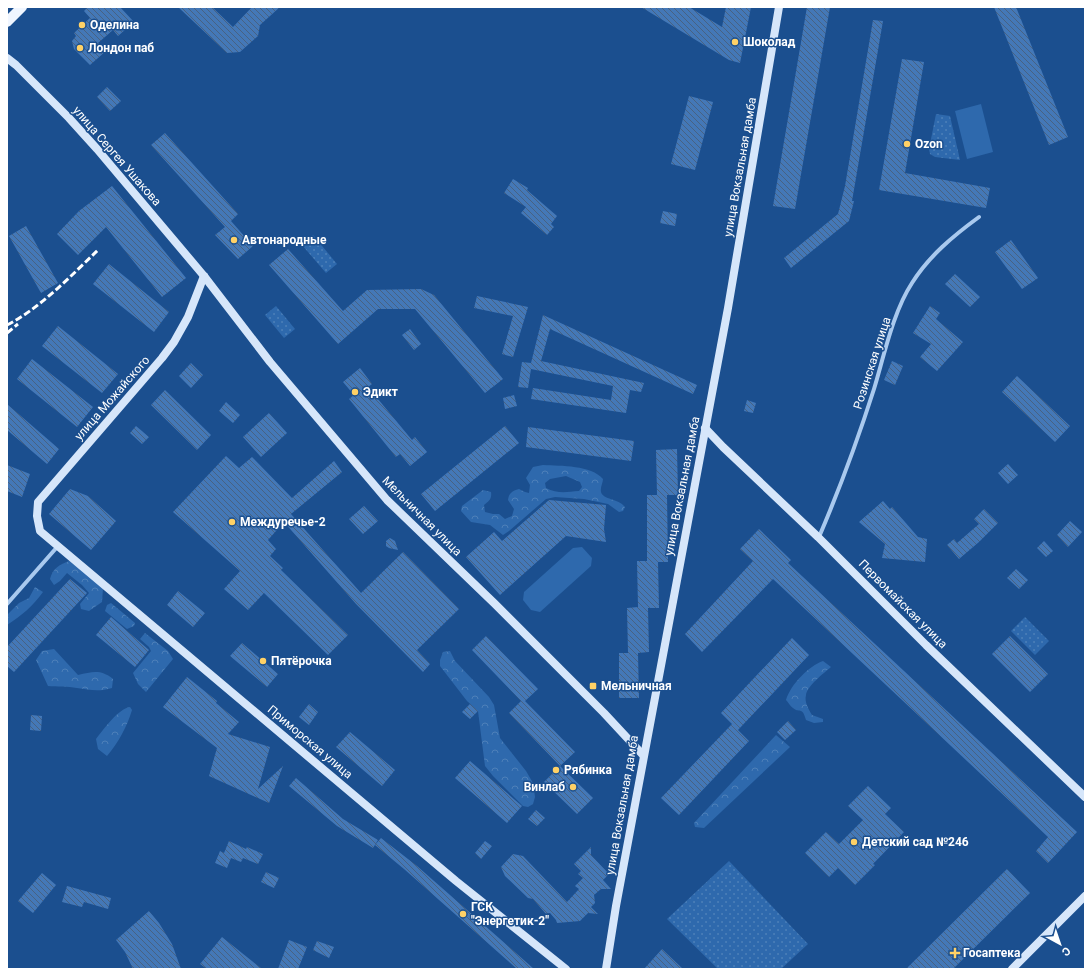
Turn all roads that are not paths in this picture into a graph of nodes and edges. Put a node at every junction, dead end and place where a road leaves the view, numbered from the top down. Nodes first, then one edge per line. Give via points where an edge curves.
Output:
1 (22, 7) edge
2 (779, 7) edge
3 (7, 22) edge
4 (7, 58) edge
5 (979, 217) dead end
6 (204, 276) junction
7 (705, 428) junction
8 (40, 531) joint
9 (818, 537) junction
10 (58, 546) junction
11 (7, 604) edge
12 (644, 755) junction
13 (1085, 797) edge
14 (1085, 896) edge
15 (566, 969) edge
16 (606, 969) edge
17 (1012, 969) edge

1 - 3 main road
2 - 7 main road, улица Вокзальная дамба
4 - 6 main road, улица Сергея Ушакова via 92,144
5 - 9 street, Розинская улица via 956,234 928,261 911,284 900,306 856,446
6 - 8 main road, улица Можайского via 188,317 174,342 38,502
6 - 12 main road, Мельничная улица via 274,367 387,500 494,603
7 - 9 main road, Первомайская улица
7 - 12 main road, улица Вокзальная дамба
8 - 10 main road, Приморская улица
9 - 13 main road, Первомайская улица via 926,645
10 - 11 street
10 - 15 main road, Приморская улица via 456,881
12 - 16 main road, улица Вокзальная дамба
14 - 17 main road

